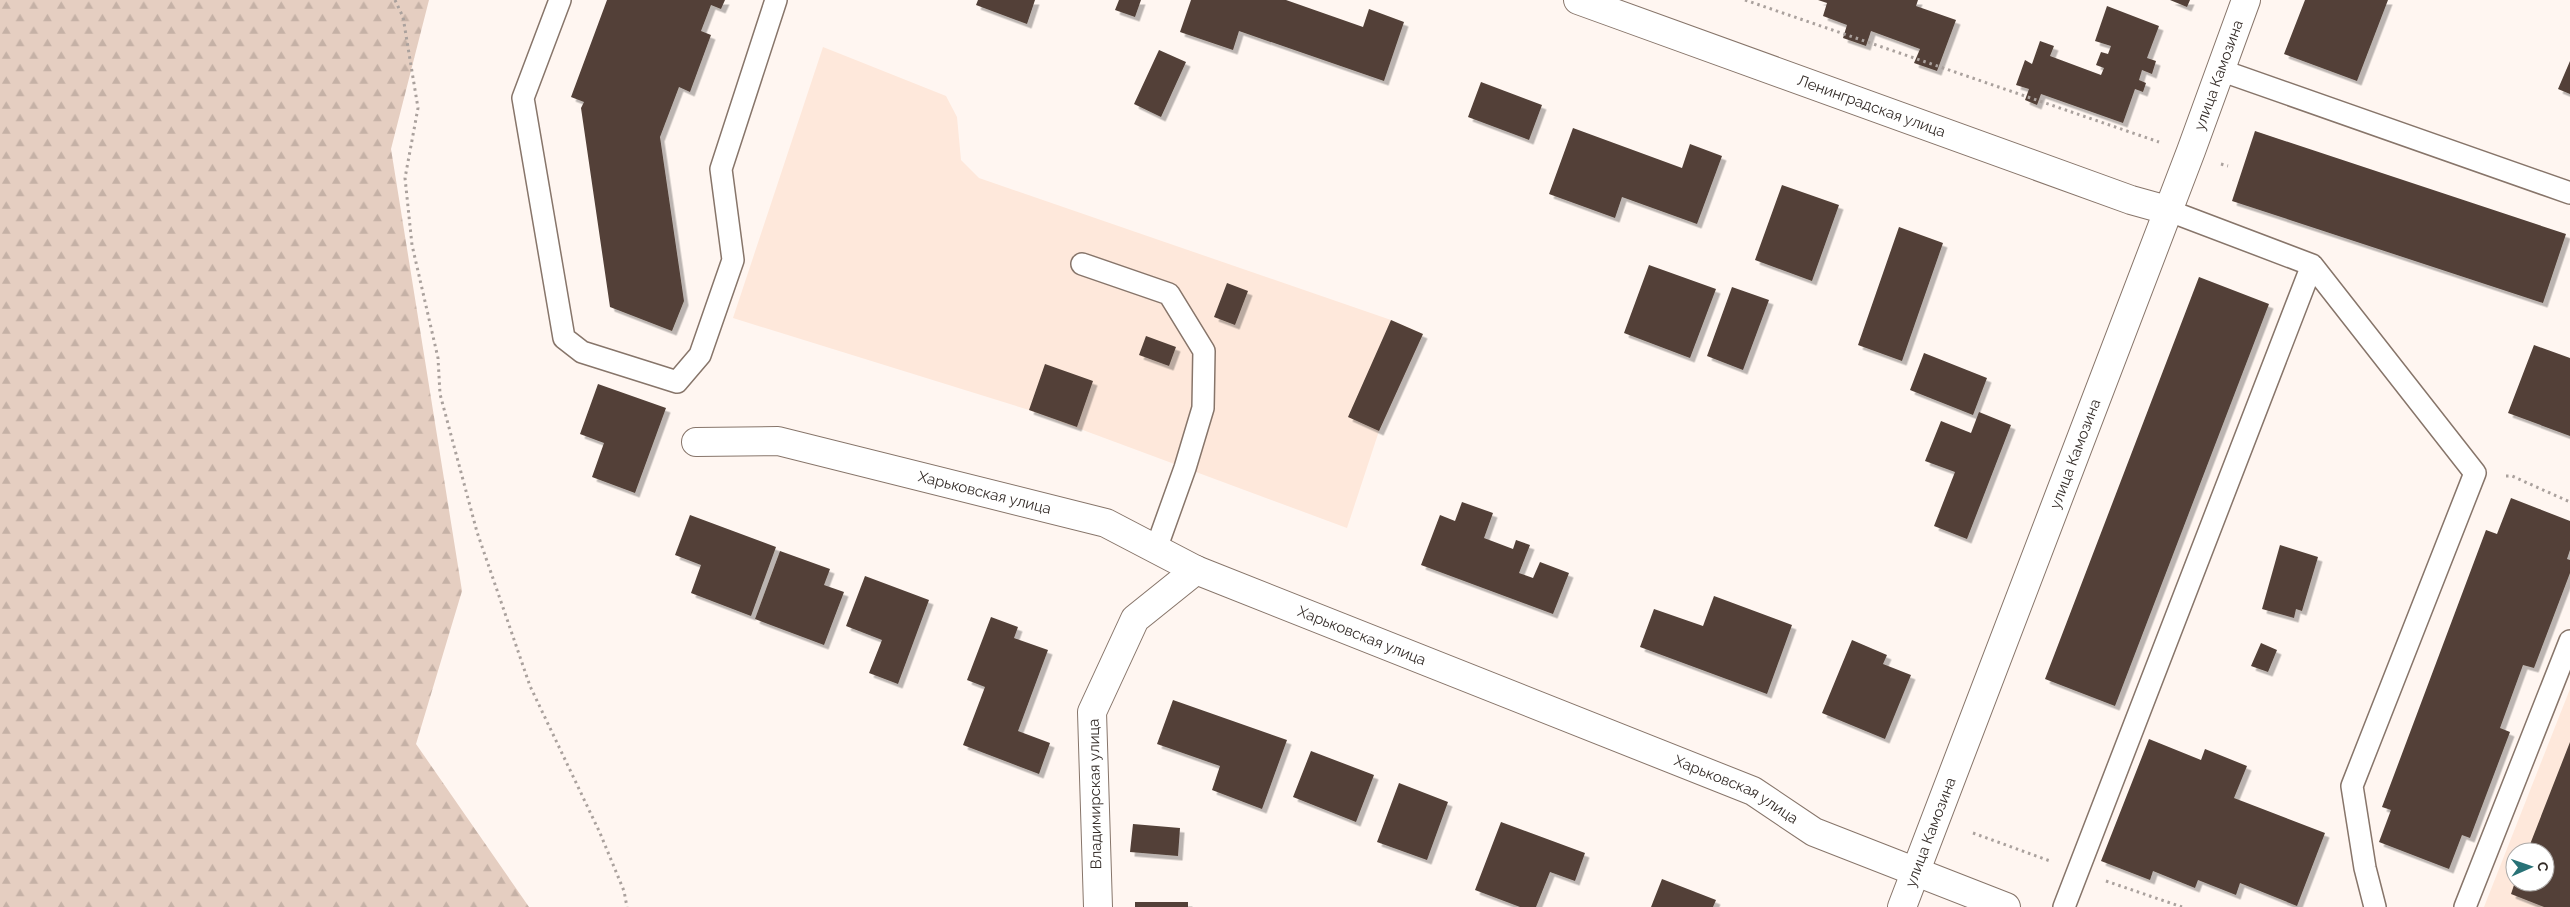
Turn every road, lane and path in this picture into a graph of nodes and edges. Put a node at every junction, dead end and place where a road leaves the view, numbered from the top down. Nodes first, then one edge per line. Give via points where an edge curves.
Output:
1 (395, 0) edge
2 (560, 0) edge
3 (776, 0) edge
4 (1578, 0) edge
5 (1745, 0) edge
6 (2246, 0) edge
7 (2220, 70) junction
8 (2191, 151) junction
9 (2228, 166) dead end
10 (2570, 193) edge
11 (2167, 210) junction
12 (1082, 264) dead end
13 (2312, 265) junction
14 (696, 442) dead end
15 (2475, 473) junction
16 (2570, 502) edge
17 (1156, 549) junction
18 (1196, 570) junction
19 (2570, 640) edge
20 (1915, 874) junction
21 (627, 907) edge
22 (1098, 907) edge
23 (1902, 907) edge
24 (2006, 907) edge
25 (2064, 907) edge
26 (2375, 907) edge
27 (2464, 907) edge

1 - 21 path via 403,17 418,108 405,178 412,245 438,358 440,394 477,532 530,686 600,833 624,891
2 - 3 lane via 523,98 564,338 582,352 677,382 700,356 733,260 721,169
4 - 11 street, Ленинградская улица via 2131,200
5 - 8 path
6 - 7 street, улица Камозина
7 - 8 street, улица Камозина
7 - 10 lane
8 - 9 path
8 - 11 street, улица Камозина
11 - 13 lane
11 - 20 street, улица Камозина
12 - 17 lane via 1169,294 1204,351 1203,408
13 - 15 lane
13 - 25 lane
14 - 17 street, Харьковская улица via 778,441 1106,523
15 - 16 path via 2512,476
15 - 26 lane via 2352,786 2365,868
17 - 18 street, Харьковская улица
18 - 20 street, Харьковская улица via 1753,791 1814,832
18 - 22 street, Владимирская улица via 1135,619 1092,712
19 - 27 lane
20 - 23 street, улица Камозина
20 - 24 street, Харьковская улица

